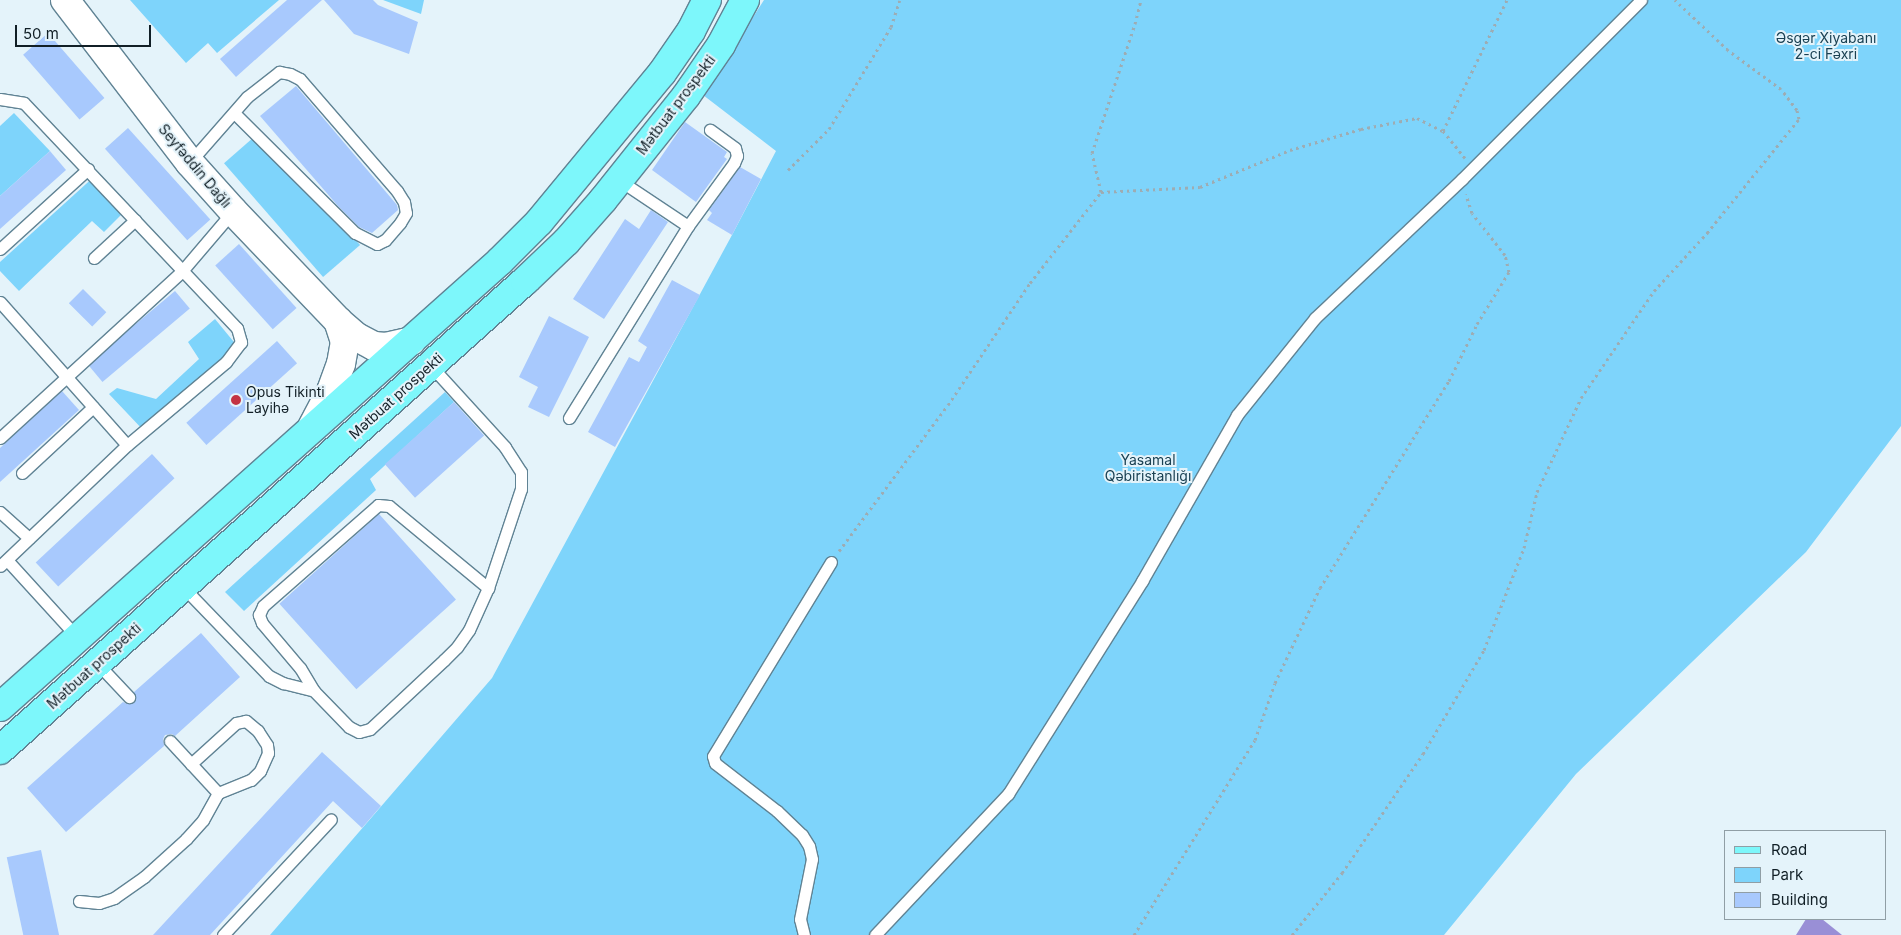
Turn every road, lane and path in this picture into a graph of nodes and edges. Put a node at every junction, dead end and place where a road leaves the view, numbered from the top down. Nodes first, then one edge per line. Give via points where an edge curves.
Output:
1 (65, 0) edge
2 (707, 0) edge
3 (745, 0) edge
4 (900, 0) edge
5 (1141, 0) edge
6 (1507, 0) edge
7 (1641, 0) edge
8 (1674, 0) edge
9 (0, 99) edge
10 (234, 113) junction
11 (710, 130) dead end
12 (1443, 131) junction
13 (190, 163) junction
14 (1473, 168) junction
15 (88, 169) junction
16 (788, 170) dead end
17 (1462, 179) junction
18 (619, 180) junction
19 (1101, 192) junction
20 (232, 212) junction
21 (135, 220) junction
22 (688, 226) junction
23 (0, 249) edge
24 (94, 258) dead end
25 (182, 271) junction
26 (0, 302) edge
27 (338, 321) junction
28 (411, 341) junction
29 (430, 365) junction
30 (67, 375) junction
31 (93, 406) junction
32 (569, 418) dead end
33 (310, 432) junction
34 (0, 438) edge
35 (127, 445) junction
36 (22, 473) dead end
37 (0, 512) edge
38 (29, 538) junction
39 (831, 562) joint
40 (4, 563) edge
41 (183, 586) junction
42 (488, 588) junction
43 (78, 638) junction
44 (97, 663) junction
45 (314, 691) junction
46 (129, 697) dead end
47 (0, 707) edge
48 (170, 741) dead end
49 (0, 750) edge
50 (192, 764) junction
51 (218, 793) junction
52 (331, 819) dead end
53 (79, 902) dead end
54 (223, 935) edge
55 (804, 935) edge
56 (875, 935) edge
57 (1134, 935) edge
58 (1292, 935) edge

1 - 13 street, Seyfəddin Dağlı
2 - 28 main road via 662,74 539,222 500,262
3 - 18 main road, Mətbuat prospekti via 721,45 691,88
4 - 16 path via 891,27 829,128
5 - 19 path via 1092,152
6 - 12 path
7 - 14 lane
8 - 58 path via 1728,50 1781,89 1797,110 1799,119 1707,233 1654,291 1581,398 1537,492 1524,548 1484,650 1412,770 1342,873
9 - 15 lane via 24,103
10 - 10 lane via 247,97 279,72 300,79 397,191 406,213 400,223 385,240 376,244 355,233
10 - 13 lane
11 - 22 lane via 735,148 737,156
12 - 14 path
12 - 19 path via 1418,118 1361,129 1290,150 1200,187
13 - 20 street, Seyfəddin Dağlı
14 - 17 lane
15 - 21 lane
15 - 23 lane
17 - 56 lane via 1315,318 1237,415 1142,581 1008,794
17 - 57 path via 1472,213 1504,255 1509,272 1477,324 1449,381 1320,588 1275,683 1255,740
18 - 22 lane
18 - 29 main road, Mətbuat prospekti via 566,242
19 - 39 path via 1030,283 948,406
20 - 25 lane
20 - 27 street, Seyfəddin Dağlı
21 - 24 lane
21 - 25 lane
22 - 32 lane
25 - 30 lane
25 - 35 lane via 237,328 241,342 226,362
26 - 30 lane
27 - 28 street, Seyfəddin Dağlı via 355,336 374,346 386,347
27 - 33 street via 345,342 341,364 332,391
28 - 33 main road
29 - 41 main road, Mətbuat prospekti
29 - 42 lane via 505,447 521,472 521,489
30 - 31 lane
30 - 34 lane
31 - 35 lane
31 - 36 lane
33 - 43 main road
35 - 38 lane
37 - 38 lane
38 - 40 lane
39 - 55 lane via 713,756 715,763 777,811 809,846 812,859 800,920
40 - 43 lane
41 - 44 main road, Mətbuat prospekti
41 - 45 lane via 269,676
42 - 45 lane via 469,630 457,647 370,729 359,732 349,727
42 - 45 lane via 389,506 378,504 263,606 259,615
43 - 47 main road
44 - 46 lane
44 - 49 main road, Mətbuat prospekti
48 - 50 lane
50 - 51 lane
50 - 51 lane via 236,723 246,721 258,731 268,753 260,771 251,780
51 - 53 lane via 197,826 144,877 114,898 99,903
52 - 54 lane

